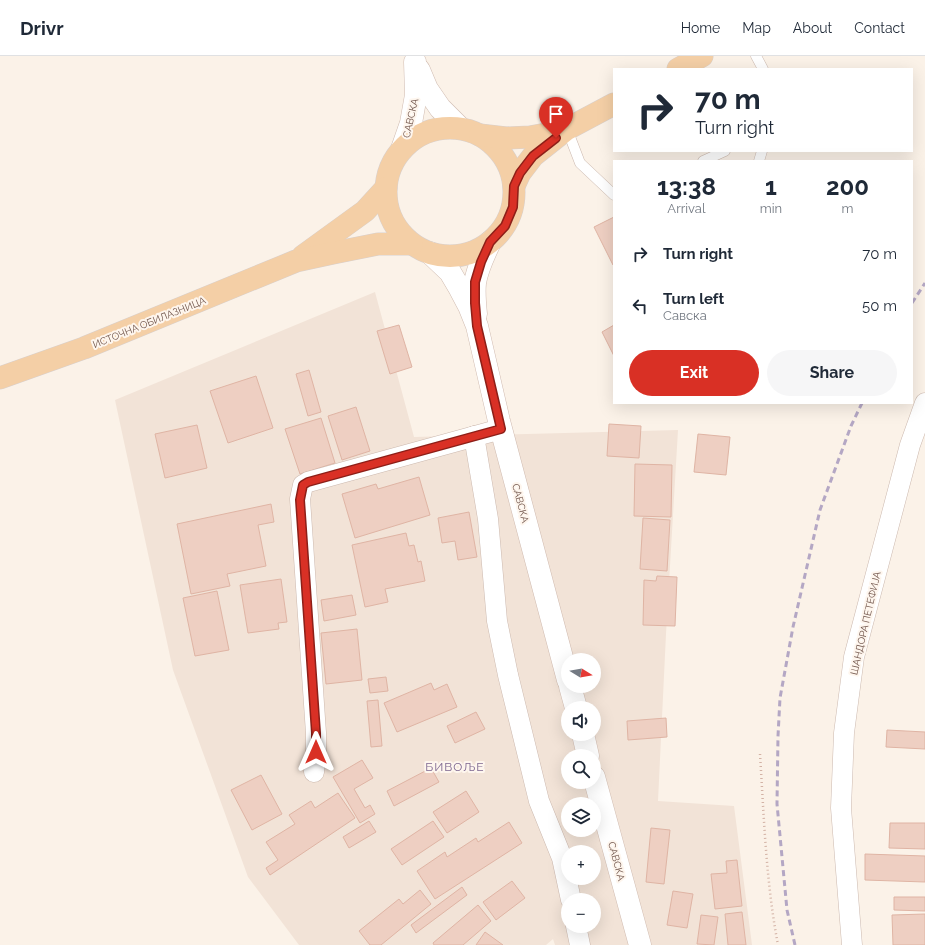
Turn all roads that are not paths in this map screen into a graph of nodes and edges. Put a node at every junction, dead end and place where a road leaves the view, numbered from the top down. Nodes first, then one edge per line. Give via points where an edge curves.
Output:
1 (702, 56) edge
2 (756, 56) edge
3 (414, 59) edge
4 (680, 68) edge
5 (762, 68) edge
6 (613, 105) edge
7 (567, 130) junction
8 (470, 132) junction
9 (402, 149) junction
10 (724, 152) edge
11 (705, 160) edge
12 (514, 186) junction
13 (386, 188) junction
14 (613, 194) edge
15 (490, 242) junction
16 (421, 248) junction
17 (296, 261) junction
18 (477, 326) junction
19 (0, 378) edge
20 (925, 403) edge
21 (501, 429) junction
22 (474, 436) junction
23 (561, 654) edge
24 (314, 772) dead end
25 (597, 789) edge
26 (570, 893) edge
27 (577, 933) edge
28 (580, 945) edge
29 (640, 945) edge
30 (852, 945) edge

1 - 4 main road
2 - 5 lane
3 - 8 main road, САВСКА via 427,89 440,108
3 - 9 main road, САВСКА via 416,96 411,123
6 - 7 main road
7 - 8 main road via 530,137 506,138
7 - 12 main road via 533,156
7 - 14 lane via 580,163
8 - 9 main road via 439,128 419,136
8 - 12 main road via 497,148 509,165
9 - 13 main road via 391,167
10 - 11 lane
12 - 15 main road via 513,207 505,226
13 - 16 main road via 388,209 397,228
13 - 17 main road, ИСТОЧНА ОБИЛАЗНИЦА via 365,211
15 - 16 main road via 472,253 451,256
15 - 18 main road, САВСКА via 475,282
16 - 17 main road, ИСТОЧНА ОБИЛАЗНИЦА via 378,244
16 - 18 main road, САВСКА via 450,272
17 - 19 main road, ИСТОЧНА ОБИЛАЗНИЦА via 84,348
18 - 21 main road, САВСКА
20 - 30 street, ШАНДОРА ПЕТЕФИЈА via 910,445 854,657 844,733 841,808
21 - 22 street
21 - 23 main road, САВСКА
22 - 24 street via 303,485 300,500 316,733
22 - 26 street via 488,519 497,621 508,675 539,801 562,858
25 - 29 main road, САВСКА
27 - 28 street

